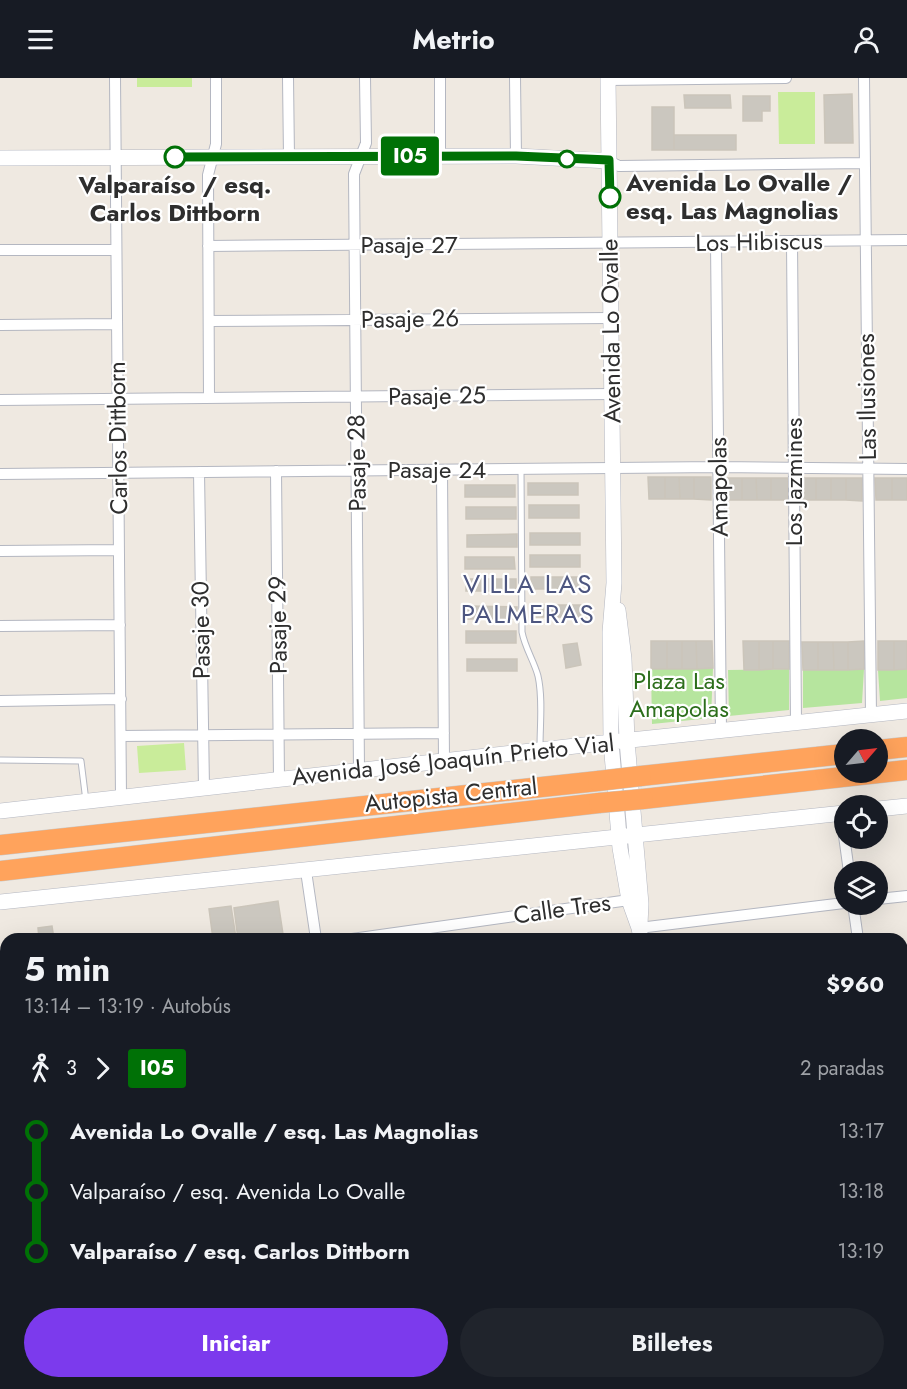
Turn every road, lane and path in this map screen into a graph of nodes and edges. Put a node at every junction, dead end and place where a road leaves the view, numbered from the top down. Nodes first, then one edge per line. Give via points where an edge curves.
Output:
1 (115, 78) edge
2 (216, 78) edge
3 (288, 78) edge
4 (365, 78) edge
5 (440, 78) edge
6 (515, 78) edge
7 (786, 78) edge
8 (864, 78) edge
9 (608, 79) edge
10 (360, 156) junction
11 (440, 156) junction
12 (516, 156) junction
13 (116, 157) junction
14 (213, 157) junction
15 (289, 157) junction
16 (0, 158) edge
17 (609, 160) junction
18 (865, 164) junction
19 (907, 240) edge
20 (866, 241) junction
21 (792, 242) junction
22 (716, 243) junction
23 (610, 244) junction
24 (355, 245) junction
25 (208, 246) junction
26 (0, 250) edge
27 (116, 250) junction
28 (611, 318) junction
29 (355, 320) junction
30 (209, 321) junction
31 (117, 324) junction
32 (0, 325) edge
33 (612, 394) junction
34 (356, 397) junction
35 (209, 398) junction
36 (118, 399) junction
37 (0, 400) edge
38 (718, 467) junction
39 (795, 468) junction
40 (868, 468) junction
41 (612, 469) junction
42 (907, 469) edge
43 (442, 470) junction
44 (521, 470) junction
45 (276, 471) junction
46 (357, 471) junction
47 (118, 472) junction
48 (199, 472) junction
49 (0, 474) edge
50 (119, 550) junction
51 (0, 551) edge
52 (614, 583) junction
53 (120, 625) junction
54 (0, 626) edge
55 (121, 699) junction
56 (0, 701) edge
57 (907, 711) edge
58 (871, 715) junction
59 (796, 723) junction
60 (722, 731) junction
61 (444, 733) junction
62 (279, 734) junction
63 (359, 734) junction
64 (203, 735) junction
65 (121, 736) junction
66 (627, 741) junction
67 (611, 742) junction
68 (907, 747) edge
69 (888, 749) edge
70 (540, 750) junction
71 (834, 755) edge
72 (0, 760) edge
73 (444, 761) junction
74 (359, 770) junction
75 (907, 770) edge
76 (279, 779) junction
77 (204, 788) junction
78 (121, 797) junction
79 (87, 801) junction
80 (907, 806) edge
81 (888, 808) edge
82 (0, 811) edge
83 (834, 814) edge
84 (635, 836) junction
85 (619, 838) junction
86 (0, 845) edge
87 (0, 871) edge
88 (306, 871) junction
89 (907, 896) edge
90 (888, 898) edge
91 (629, 900) junction
92 (0, 902) edge
93 (834, 905) edge
94 (855, 915) edge
95 (315, 933) edge
96 (395, 933) edge
97 (640, 933) edge
98 (640, 933) edge
99 (647, 933) edge
100 (857, 933) edge

1 - 13 street, Carlos Dittborn
2 - 14 street
3 - 15 street
4 - 10 street, Pasaje 28 via 366,143
5 - 11 street
6 - 12 street
7 - 9 street
8 - 18 street, Las Ilusiones
9 - 17 main road, Avenida Lo Ovalle
10 - 11 main road
10 - 15 main road
10 - 24 street, Pasaje 28 via 354,174
11 - 12 main road
12 - 17 main road
13 - 14 main road
13 - 16 main road
13 - 27 street, Carlos Dittborn
14 - 15 main road
14 - 25 street via 208,175
17 - 18 street via 619,166
17 - 23 main road, Avenida Lo Ovalle
18 - 20 street, Las Ilusiones
19 - 20 street, Los Hibiscus
20 - 21 street, Los Hibiscus
20 - 40 street, Las Ilusiones
21 - 22 street, Los Hibiscus
21 - 39 street, Los Jazmines
22 - 23 street, Los Hibiscus
22 - 38 street, Amapolas
23 - 24 street, Pasaje 27
23 - 28 main road, Avenida Lo Ovalle
24 - 25 street, Pasaje 27
24 - 29 street, Pasaje 28
25 - 30 street
26 - 27 street
27 - 31 street, Carlos Dittborn
28 - 29 street, Pasaje 26
28 - 33 main road, Avenida Lo Ovalle
29 - 30 street, Pasaje 26
29 - 34 street, Pasaje 28
30 - 35 street
31 - 32 street
31 - 36 street, Carlos Dittborn
33 - 34 street, Pasaje 25
33 - 41 main road, Avenida Lo Ovalle
34 - 35 street, Pasaje 25
34 - 46 street, Pasaje 28
35 - 36 street, Pasaje 25
36 - 37 street, Pasaje 25
36 - 47 street, Carlos Dittborn
38 - 39 street, Pasaje 24
38 - 41 street, Pasaje 24
38 - 60 street, Amapolas
39 - 40 street, Pasaje 24
39 - 59 street, Los Jazmines
40 - 42 street, Pasaje 24
40 - 58 street, Las Ilusiones
41 - 44 street, Pasaje 24
41 - 52 main road, Avenida Lo Ovalle
43 - 44 street, Pasaje 24
43 - 46 street, Pasaje 24
43 - 61 street
44 - 70 lane via 522,632 539,685
45 - 46 street, Pasaje 24
45 - 48 street, Pasaje 24
45 - 62 street, Pasaje 29
46 - 63 street, Pasaje 28
47 - 48 street, Pasaje 24
47 - 49 street, Pasaje 24
47 - 50 street, Carlos Dittborn
48 - 64 street, Pasaje 30
50 - 51 street
50 - 53 street, Carlos Dittborn
52 - 66 main road, Avenida Lo Ovalle via 624,659
52 - 67 main road, Avenida Lo Ovalle via 610,632
53 - 54 street
53 - 55 street, Carlos Dittborn
55 - 56 street
55 - 65 street, Carlos Dittborn
57 - 58 main road, Avenida José Joaquín Prieto Vial
58 - 59 main road, Avenida José Joaquín Prieto Vial
59 - 60 main road, Avenida José Joaquín Prieto Vial
60 - 66 main road, Avenida José Joaquín Prieto Vial
61 - 63 street, Avenida José Joaquín Prieto Vial
61 - 73 street
62 - 63 street, Avenida José Joaquín Prieto Vial
62 - 64 street, Avenida José Joaquín Prieto Vial
62 - 76 street, Pasaje 29
63 - 74 street, Pasaje 28
64 - 65 street, Avenida José Joaquín Prieto Vial
64 - 77 street, Pasaje 30
65 - 78 street, Carlos Dittborn
66 - 67 main road, Avenida José Joaquín Prieto Vial
66 - 84 main road, Avenida Lo Ovalle
67 - 70 main road, Avenida José Joaquín Prieto Vial
67 - 85 main road, Avenida Lo Ovalle
68 - 69 highway
70 - 73 main road, Avenida José Joaquín Prieto Vial
71 - 86 highway, Autopista Central, bridge
72 - 79 lane via 81,761
73 - 74 main road, Avenida José Joaquín Prieto Vial
74 - 76 main road, Avenida José Joaquín Prieto Vial
75 - 87 highway, Autopista Central, bridge
76 - 77 main road, Avenida José Joaquín Prieto Vial
77 - 78 main road, Avenida José Joaquín Prieto Vial
78 - 79 main road, Avenida José Joaquín Prieto Vial
79 - 82 main road, Avenida José Joaquín Prieto Vial
80 - 81 main road
83 - 84 main road
84 - 85 main road
84 - 97 main road, Avenida Lo Ovalle
85 - 88 main road
85 - 91 main road, Avenida Lo Ovalle
88 - 92 main road
88 - 95 street
89 - 90 street
91 - 96 street, Calle Tres
91 - 98 main road, Avenida Lo Ovalle
93 - 99 street
94 - 100 street

